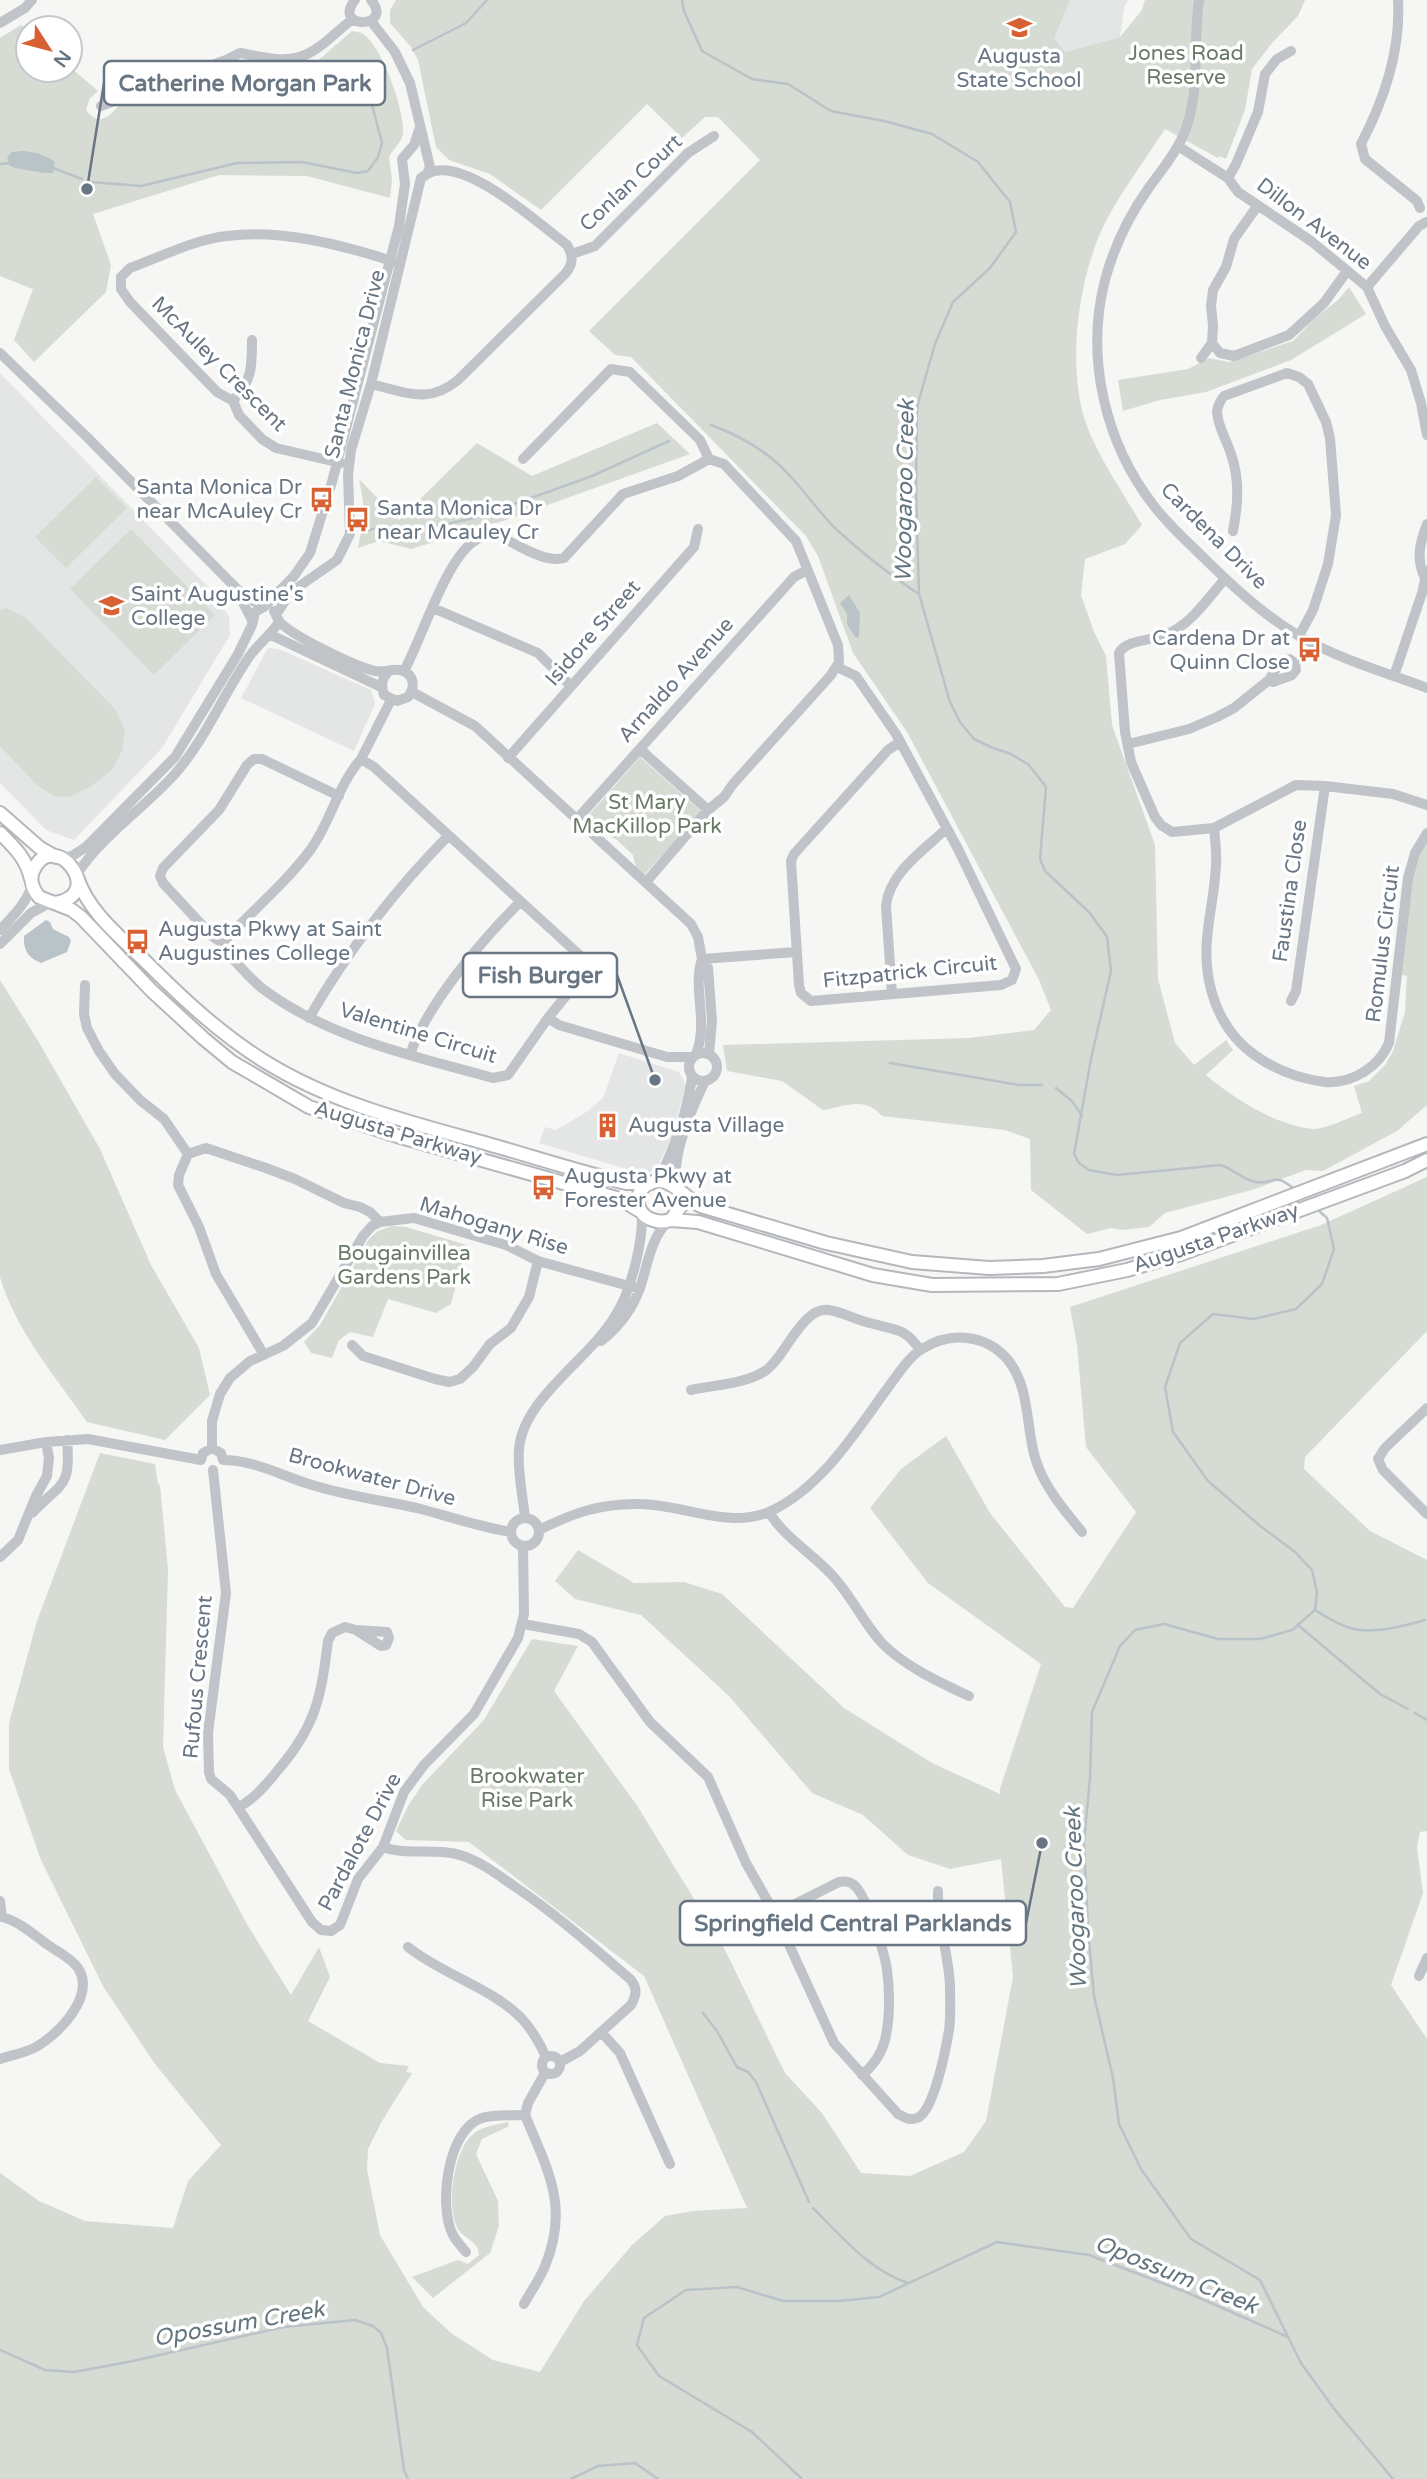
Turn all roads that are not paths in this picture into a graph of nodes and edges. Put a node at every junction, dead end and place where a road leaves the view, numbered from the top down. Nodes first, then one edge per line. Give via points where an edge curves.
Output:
1 (32, 0) edge
2 (355, 0) edge
3 (372, 0) edge
4 (1199, 0) edge
5 (1398, 0) edge
6 (353, 19) junction
7 (371, 21) junction
8 (0, 23) edge
9 (1291, 51) dead end
10 (101, 106) dead end
11 (420, 127) junction
12 (714, 136) dead end
13 (1178, 146) junction
14 (408, 152) junction
15 (427, 156) junction
16 (447, 170) junction
17 (404, 173) junction
18 (424, 176) junction
19 (1228, 177) junction
20 (1258, 205) junction
21 (1423, 212) edge
22 (572, 254) junction
23 (395, 261) junction
24 (1347, 271) junction
25 (1367, 287) junction
26 (252, 341) dead end
27 (1212, 343) junction
28 (0, 353) edge
29 (1202, 358) dead end
30 (371, 384) junction
31 (233, 401) junction
32 (1424, 402) edge
33 (1427, 435) edge
34 (523, 459) dead end
35 (709, 459) junction
36 (336, 463) junction
37 (348, 464) junction
38 (1427, 524) edge
39 (698, 529) dead end
40 (1233, 531) dead end
41 (807, 570) junction
42 (1426, 576) edge
43 (1225, 579) junction
44 (237, 589) junction
45 (263, 607) junction
46 (433, 608) junction
47 (278, 617) junction
48 (252, 623) junction
49 (268, 634) junction
50 (1299, 636) junction
51 (837, 667) junction
52 (404, 671) junction
53 (388, 672) junction
54 (1394, 676) junction
55 (1269, 680) dead end
56 (571, 686) junction
57 (381, 687) junction
58 (1427, 688) edge
59 (412, 692) junction
60 (391, 700) junction
61 (900, 743) junction
62 (1128, 744) junction
63 (641, 750) junction
64 (508, 758) junction
65 (361, 760) junction
66 (1325, 786) junction
67 (339, 796) junction
68 (1427, 805) edge
69 (708, 810) junction
70 (0, 813) edge
71 (576, 820) junction
72 (1214, 828) junction
73 (946, 829) junction
74 (0, 833) edge
75 (1427, 833) edge
76 (448, 836) junction
77 (59, 857) junction
78 (77, 875) junction
79 (646, 882) junction
80 (32, 884) junction
81 (52, 902) junction
82 (520, 902) junction
83 (0, 930) edge
84 (222, 943) junction
85 (0, 944) edge
86 (796, 952) junction
87 (702, 959) junction
88 (85, 985) dead end
89 (892, 994) junction
90 (1291, 1001) dead end
91 (310, 1018) junction
92 (548, 1018) junction
93 (709, 1054) junction
94 (410, 1055) junction
95 (695, 1056) junction
96 (667, 1057) junction
97 (691, 1073) junction
98 (705, 1081) junction
99 (1427, 1144) edge
100 (188, 1154) junction
101 (1427, 1160) edge
102 (654, 1182) junction
103 (677, 1190) junction
104 (641, 1212) junction
105 (670, 1221) junction
106 (380, 1222) junction
107 (538, 1261) junction
108 (628, 1286) junction
109 (640, 1289) junction
110 (352, 1345) dead end
111 (920, 1350) junction
112 (264, 1355) junction
113 (584, 1355) junction
114 (691, 1390) dead end
115 (1427, 1408) edge
116 (67, 1440) junction
117 (46, 1442) junction
118 (212, 1448) junction
119 (0, 1450) edge
120 (201, 1460) junction
121 (223, 1460) junction
122 (213, 1470) junction
123 (769, 1512) junction
124 (1427, 1514) edge
125 (27, 1518) junction
126 (525, 1518) junction
127 (539, 1531) junction
128 (511, 1532) junction
129 (1083, 1532) dead end
130 (523, 1546) junction
131 (0, 1557) edge
132 (523, 1624) junction
133 (356, 1630) dead end
134 (969, 1696) dead end
135 (239, 1807) junction
136 (383, 1847) junction
137 (937, 1891) dead end
138 (0, 1901) edge
139 (775, 1914) junction
140 (1, 1918) edge
141 (325, 1931) joint
142 (408, 1947) dead end
143 (1427, 1958) edge
144 (1419, 1976) dead end
145 (602, 2033) junction
146 (546, 2057) junction
147 (0, 2059) edge
148 (559, 2062) junction
149 (545, 2073) junction
150 (862, 2075) junction
151 (525, 2115) junction
152 (670, 2164) dead end
153 (466, 2252) dead end
154 (524, 2304) dead end

1 - 8 street
2 - 6 street via 349,11
3 - 7 street via 376,9
4 - 13 street, Cardena Drive via 1192,106
5 - 21 street via 1394,56 1361,152
6 - 7 street
6 - 10 street via 300,57 240,52
7 - 11 street, Santa Monica Drive via 401,62
9 - 19 street via 1265,74 1258,112
11 - 14 street, Santa Monica Drive
11 - 15 street, Santa Monica Drive
12 - 22 street, Conlan Court via 688,153 595,246
13 - 19 street, Dillon Avenue
13 - 43 street, Cardena Drive via 1135,209 1112,257 1100,308 1099,364 1112,429 1131,473 1165,519
14 - 15 street via 417,150
14 - 17 street, Santa Monica Drive via 401,164
15 - 16 street
15 - 18 street, Santa Monica Drive via 430,167
16 - 18 street
16 - 22 street via 483,182 567,245
17 - 18 street via 412,179
17 - 23 street, Santa Monica Drive
18 - 23 street, Santa Monica Drive
19 - 20 street, Dillon Avenue via 1238,192
20 - 24 street, Dillon Avenue
20 - 27 street via 1234,239 1213,290
21 - 25 street
22 - 30 street via 565,274 451,386 422,396
23 - 30 street, Santa Monica Drive
23 - 31 street, McAuley Crescent via 282,235 228,235 130,268 121,277 121,289 130,302 217,392
23 - 36 street, Santa Monica Drive
24 - 25 street, Dillon Avenue
24 - 27 street via 1324,303 1289,335 1234,356 1220,353
25 - 32 street, Dillon Avenue
26 - 31 street via 252,370
27 - 29 street
28 - 44 street
30 - 37 street, Santa Monica Drive
31 - 36 street, McAuley Crescent via 239,415 276,448
32 - 33 street, Dillon Avenue
34 - 35 street via 611,369 630,372 700,440
35 - 41 street via 728,468 796,541
35 - 46 street via 678,476 622,494 564,558 550,559 497,536 480,537 458,557
36 - 37 street, McAuley Crescent
36 - 45 street, Santa Monica Drive via 310,553 301,569
37 - 47 street, Santa Monica Drive via 351,525 347,542 337,560 291,592
38 - 42 street via 1418,563
39 - 56 street, Isidore Street via 694,547
40 - 50 street via 1237,483 1218,416 1220,402 1287,373 1299,377 1308,384 1326,422 1336,515 1328,564
41 - 51 street via 838,645
41 - 63 street, Arnaldo Avenue via 794,577
42 - 54 street
43 - 50 street, Cardena Drive
43 - 62 street via 1178,628 1122,647 1118,664
44 - 45 street
44 - 48 street
45 - 47 street
45 - 48 street via 254,612
46 - 52 street
46 - 56 street via 538,653
47 - 49 street via 276,629
47 - 53 street via 291,632 361,667
48 - 49 street via 258,632
48 - 77 street via 175,757 86,847 72,856
49 - 57 street
49 - 78 street via 247,659 181,766 92,854
50 - 54 street, Cardena Drive
51 - 61 street, Fitzpatrick Circuit via 856,676
51 - 69 street
52 - 53 street
52 - 59 street via 410,676
53 - 57 street
54 - 58 street, Cardena Drive
55 - 62 street via 1234,708 1198,726
56 - 64 street, Isidore Street
57 - 60 street
59 - 60 street via 403,700
59 - 64 street via 475,726
60 - 65 street
61 - 73 street, Fitzpatrick Circuit
61 - 86 street, Fitzpatrick Circuit via 888,750 794,854 790,870
62 - 72 street via 1131,762 1161,825 1172,832
63 - 69 street
63 - 71 street, Arnaldo Avenue
64 - 71 street
65 - 67 street
65 - 76 street, Valentine Circuit
66 - 68 street via 1393,794
66 - 72 street via 1297,785
66 - 90 street, Faustina Close
67 - 84 street via 310,850
67 - 84 street, Valentine Circuit via 254,759 219,810 163,868 163,883
69 - 79 street
70 - 77 main road via 40,848
71 - 79 street
72 - 75 street, Romulus Circuit via 1216,864 1206,941 1207,975 1216,1007 1245,1048 1268,1064 1327,1082 1365,1072 1389,1043 1408,878
73 - 89 street via 893,881 887,894
73 - 89 street, Fitzpatrick Circuit via 1013,958 1015,976 1001,985
74 - 80 main road via 27,863
76 - 82 street, Valentine Circuit
76 - 91 street via 359,941
77 - 78 main road via 71,864
77 - 80 main road via 38,864
78 - 81 main road via 71,895
78 - 102 main road, Augusta Parkway via 87,901 183,999 236,1042 293,1077 342,1100 418,1124 626,1184
79 - 87 street via 691,924
80 - 81 main road via 39,897
80 - 83 street via 29,896
81 - 85 street via 31,913
81 - 104 main road, Augusta Parkway via 81,917 152,991 232,1062 309,1107 620,1199
82 - 92 street, Valentine Circuit via 587,962 586,971
82 - 94 street via 429,1012
84 - 91 street, Valentine Circuit via 261,987
86 - 87 street
86 - 89 street, Fitzpatrick Circuit via 801,993 811,1002
87 - 93 street via 708,968 712,1021
87 - 95 street via 703,1032
88 - 100 street via 84,1014 99,1051 115,1074 164,1119
91 - 94 street, Valentine Circuit via 369,1044
92 - 94 street, Valentine Circuit via 508,1075 500,1079
92 - 96 street
93 - 95 street
93 - 98 street via 717,1069
95 - 96 street
95 - 97 street
96 - 97 street
97 - 98 street
97 - 102 street via 690,1092 668,1161
98 - 103 street via 676,1163
99 - 103 main road, Augusta Parkway via 1181,1238 1099,1259 1043,1266 976,1268 868,1254 701,1206
100 - 106 street via 206,1148 265,1168 370,1212
100 - 112 street via 178,1185 216,1274
101 - 105 main road, Augusta Parkway via 1181,1254 1058,1284 932,1285 873,1275 698,1222
102 - 103 main road
102 - 104 main road via 639,1197
103 - 105 main road via 681,1206
104 - 105 main road via 656,1223
104 - 108 street via 642,1230
105 - 109 street via 654,1242
106 - 107 street, Mahogany Rise via 414,1218 506,1245
106 - 112 street via 362,1236 312,1323
107 - 108 street, Mahogany Rise
107 - 110 street via 529,1297 511,1328 490,1344 460,1379 435,1379 363,1356
108 - 109 street, Mahogany Rise
108 - 113 street via 615,1317
109 - 113 street via 625,1319
111 - 114 street via 901,1330 827,1309 806,1320 764,1372
111 - 123 street via 828,1466
111 - 129 street via 945,1338 974,1338 1007,1359 1021,1384 1039,1470
112 - 118 street via 230,1378 220,1394 212,1421
113 - 126 street via 544,1396 524,1432 519,1448
115 - 124 street via 1378,1459 1383,1471
116 - 117 street
116 - 120 street via 107,1441
116 - 125 street via 68,1471 63,1484
117 - 119 street
117 - 125 street via 50,1468
118 - 120 street
118 - 121 street
120 - 122 street
121 - 122 street
121 - 128 street, Brookwater Drive via 238,1460 306,1483
122 - 135 street, Rufous Crescent via 226,1594 208,1733 209,1772
123 - 127 street via 719,1517 642,1504 621,1505 592,1508
123 - 134 street via 780,1528 833,1575 892,1652
125 - 131 street via 18,1540
126 - 127 street via 535,1522
126 - 128 street via 515,1522
127 - 130 street via 534,1543
128 - 130 street via 514,1541
130 - 132 street, Pardalote Drive
132 - 136 street, Pardalote Drive via 474,1714 404,1792
132 - 139 street via 579,1634 599,1649 650,1722 708,1777 746,1863
133 - 135 street via 345,1627 332,1633 309,1727 255,1797
135 - 141 street, Rufous Crescent via 312,1922
136 - 141 street, Pardalote Drive via 358,1879 340,1925
136 - 145 street via 463,1856 491,1870 574,1930 635,1985 631,2005
137 - 150 street via 950,1985 949,2029 932,2100 925,2113 907,2119
138 - 140 street
139 - 150 street via 834,2043
139 - 150 street via 839,1882 858,1889 881,1943 889,1994 886,2037 874,2065
140 - 147 street via 69,1959 82,1976 83,1986 78,2002 53,2034 34,2048
142 - 146 street via 521,2018
143 - 144 street
145 - 148 street
145 - 152 street via 620,2053
146 - 148 street
146 - 149 street via 541,2065
148 - 149 street via 557,2073
149 - 151 street
151 - 153 street via 482,2118 471,2124 456,2146 448,2173 448,2218 453,2235
151 - 154 street via 552,2184 556,2221 545,2268

